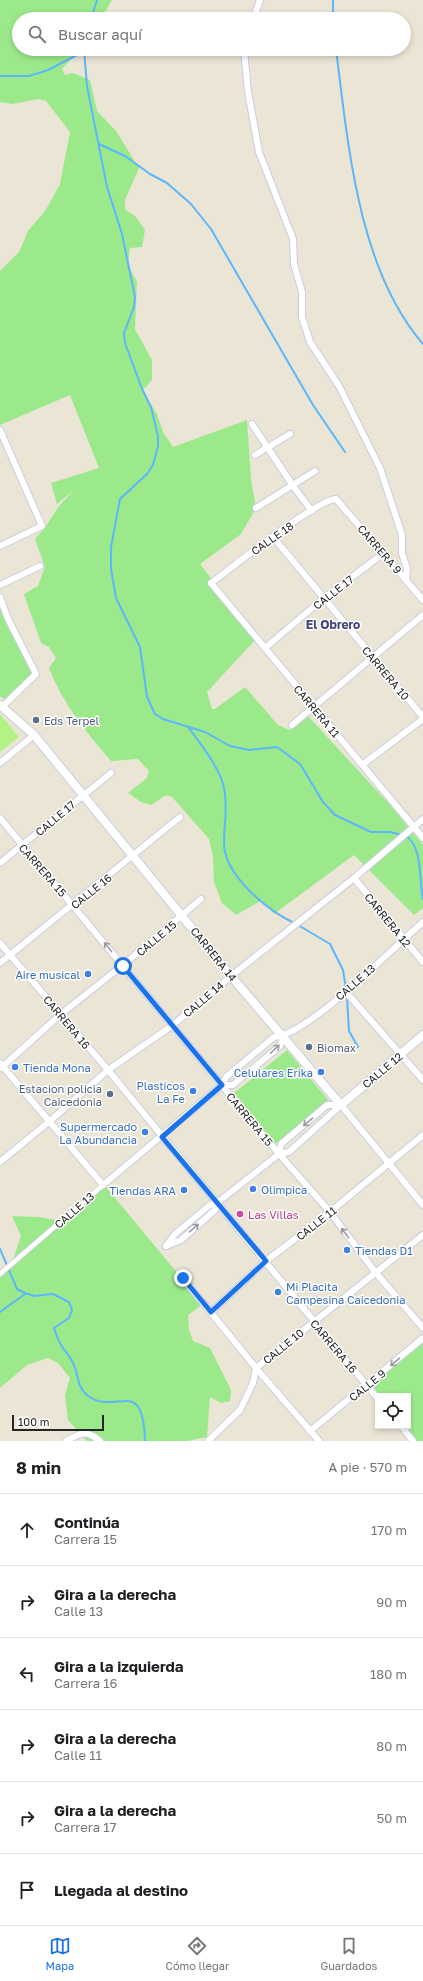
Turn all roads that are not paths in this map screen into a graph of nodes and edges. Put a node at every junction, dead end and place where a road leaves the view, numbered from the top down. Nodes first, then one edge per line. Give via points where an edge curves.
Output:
1 (260, 0) edge
2 (256, 12) edge
3 (245, 56) edge
4 (252, 424) dead end
5 (0, 430) edge
6 (290, 434) dead end
7 (266, 447) junction
8 (255, 455) dead end
9 (315, 472) dead end
10 (293, 486) junction
11 (336, 499) joint
12 (256, 508) dead end
13 (312, 511) junction
14 (273, 537) junction
15 (0, 546) edge
16 (384, 553) junction
17 (40, 566) dead end
18 (406, 580) junction
19 (211, 583) joint
20 (0, 585) edge
21 (0, 597) edge
22 (324, 598) junction
23 (423, 600) edge
24 (423, 616) edge
25 (265, 648) junction
26 (373, 657) junction
27 (1, 706) edge
28 (314, 707) junction
29 (423, 718) edge
30 (292, 725) dead end
31 (34, 735) junction
32 (0, 763) edge
33 (362, 765) junction
34 (111, 773) dead end
35 (83, 795) junction
36 (180, 817) dead end
37 (0, 818) edge
38 (423, 819) edge
39 (414, 827) junction
40 (423, 838) edge
41 (22, 846) junction
42 (134, 855) junction
43 (0, 863) edge
44 (354, 878) junction
45 (201, 899) dead end
46 (74, 905) junction
47 (182, 915) junction
48 (423, 922) edge
49 (403, 939) junction
50 (0, 943) edge
51 (10, 955) junction
52 (423, 962) edge
53 (0, 963) edge
54 (123, 966) junction
55 (231, 976) junction
56 (346, 992) junction
57 (61, 1014) junction
58 (173, 1025) junction
59 (423, 1035) edge
60 (283, 1036) junction
61 (401, 1054) junction
62 (1, 1066) edge
63 (108, 1070) junction
64 (423, 1080) edge
65 (222, 1085) junction
66 (341, 1105) junction
67 (50, 1121) junction
68 (423, 1135) edge
69 (162, 1137) junction
70 (279, 1154) junction
71 (0, 1162) edge
72 (389, 1164) junction
73 (103, 1185) junction
74 (217, 1204) junction
75 (423, 1205) edge
76 (330, 1212) junction
77 (423, 1235) edge
78 (266, 1261) junction
79 (376, 1273) junction
80 (0, 1274) edge
81 (183, 1278) dead end
82 (211, 1312) junction
83 (314, 1321) junction
84 (423, 1328) edge
85 (423, 1338) edge
86 (256, 1368) junction
87 (367, 1385) junction
88 (375, 1395) edge
89 (404, 1429) edge
90 (310, 1431) junction
91 (66, 1441) edge
92 (100, 1441) edge
93 (208, 1441) edge
94 (318, 1441) edge
95 (414, 1441) edge

1 - 2 street
3 - 18 street via 248,92 259,152 293,239 294,264 302,292 302,317 310,342 339,386 380,468 402,535
4 - 7 street
5 - 15 street via 42,526
6 - 7 street
7 - 8 street
7 - 10 street
9 - 10 street
10 - 12 street
10 - 13 street
11 - 13 street, CALLE 18 via 329,500
11 - 16 street, CARRERA 9
13 - 14 street, CALLE 18
14 - 19 street, CALLE 18
14 - 22 street, CARRERA 10
16 - 18 street, CARRERA 9
16 - 22 street, CALLE 17
17 - 20 street
18 - 23 street, CARRERA 9
19 - 25 street, CARRERA 11
21 - 27 street via 8,619 36,674
22 - 25 street, CALLE 17
22 - 26 street, CARRERA 10
24 - 26 street
25 - 28 street, CARRERA 11
26 - 28 street
26 - 29 street, CARRERA 10
27 - 31 main road, CARRERA 14
28 - 30 street
28 - 33 street, CARRERA 11
29 - 33 street
31 - 32 street
31 - 35 main road, CARRERA 14
33 - 39 street, CARRERA 11
34 - 35 street, CALLE 17
35 - 41 street, CALLE 17
35 - 42 main road, CARRERA 14
36 - 42 street, CALLE 16
37 - 41 street, CARRERA 15
38 - 39 street, CALLE 14
39 - 40 street, CARRERA 11
39 - 44 street, CALLE 14
41 - 43 street, CALLE 17
41 - 46 street, CARRERA 15
42 - 46 street, CALLE 16
42 - 47 main road, CARRERA 14
44 - 49 street, CARRERA 12
44 - 55 street, CALLE 14
45 - 47 street, CALLE 15
46 - 51 street, CALLE 16
54 -> 46 street, CARRERA 15
47 - 54 street, CALLE 15
47 - 55 main road, CARRERA 14
48 - 49 street, CALLE 13
49 - 52 street, CARRERA 12
49 - 56 street, CALLE 13
50 - 51 street, CARRERA 16
51 - 53 street, CALLE 16
51 - 57 street, CARRERA 16
54 - 57 street, CALLE 15
54 - 58 street, CARRERA 15
55 - 58 street, CALLE 14
55 - 60 main road, CARRERA 14
56 - 60 street, CALLE 13
56 - 61 street
57 - 62 street, CALLE 15
57 - 63 street, CARRERA 16
58 - 63 street, CALLE 14
58 - 65 street, CARRERA 15
59 - 61 main road, CALLE 12
60 - 65 street, CALLE 13 via 274,1037 226,1077
65 -> 60 street, CALLE 13 via 233,1085 280,1046
60 - 66 main road, CARRERA 14
61 - 64 street
61 - 66 main road, CALLE 12
62 - 67 street
63 - 67 street, CALLE 14
63 - 69 street, CARRERA 16
65 - 69 street, CALLE 13
65 - 70 street, CARRERA 15
66 - 70 street, CALLE 12 via 289,1152
66 -> 70 street, CALLE 12 via 327,1106 281,1144
66 - 72 street, CARRERA 14
67 - 71 street, CALLE 14
67 - 73 street
68 - 72 street, CALLE 11
69 - 73 street, CALLE 13
69 - 74 street, CARRERA 16
70 - 74 street, CALLE 12
70 - 76 street, CARRERA 15
72 - 75 street, CARRERA 14
72 - 76 street, CALLE 11
73 - 80 street, CALLE 13
74 -> 74 street, CALLE 12 via 210,1204 175,1234 166,1246 181,1240 215,1210
74 - 78 street, CARRERA 16
76 - 78 street, CALLE 11
79 -> 76 street, CARRERA 15
77 - 79 street, CALLE 10
78 - 82 street, CALLE 11
78 - 83 street, CARRERA 16
79 - 83 street, CALLE 10
79 - 84 street, CARRERA 15
81 - 82 street
82 - 86 street
83 - 86 street, CALLE 10
83 - 87 street, CARRERA 16
85 -> 87 street, CALLE 9
86 - 90 street
86 - 93 street via 253,1383 240,1410
87 - 88 street, CARRERA 16
87 - 90 street, CALLE 9
89 - 95 street
90 - 94 street
91 - 92 street via 81,1433 87,1433

